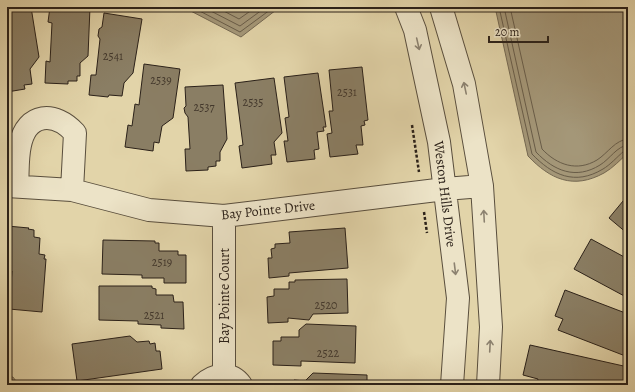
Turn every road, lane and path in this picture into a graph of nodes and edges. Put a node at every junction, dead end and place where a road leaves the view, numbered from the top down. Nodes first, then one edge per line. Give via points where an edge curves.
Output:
1 (406, 7) edge
2 (441, 7) edge
3 (12, 186) edge
4 (482, 186) junction
5 (445, 189) junction
6 (72, 190) junction
7 (224, 216) junction
8 (232, 380) edge
9 (202, 385) edge
10 (452, 385) edge
11 (488, 385) edge

1 -> 5 street, Weston Hills Drive via 414,30 438,135
4 -> 2 street via 464,84
3 - 6 street, Bay Pointe Drive
3 - 6 street via 20,144 26,132 33,122 41,118 54,118 66,123 76,133
4 - 5 street, Bay Pointe Drive
11 -> 4 street via 491,327
5 - 7 street, Bay Pointe Drive
5 -> 10 street, Weston Hills Drive via 458,298
6 - 7 street, Bay Pointe Drive via 149,210
7 - 8 street, Bay Pointe Court
8 - 9 street, Bay Pointe Court via 215,376

